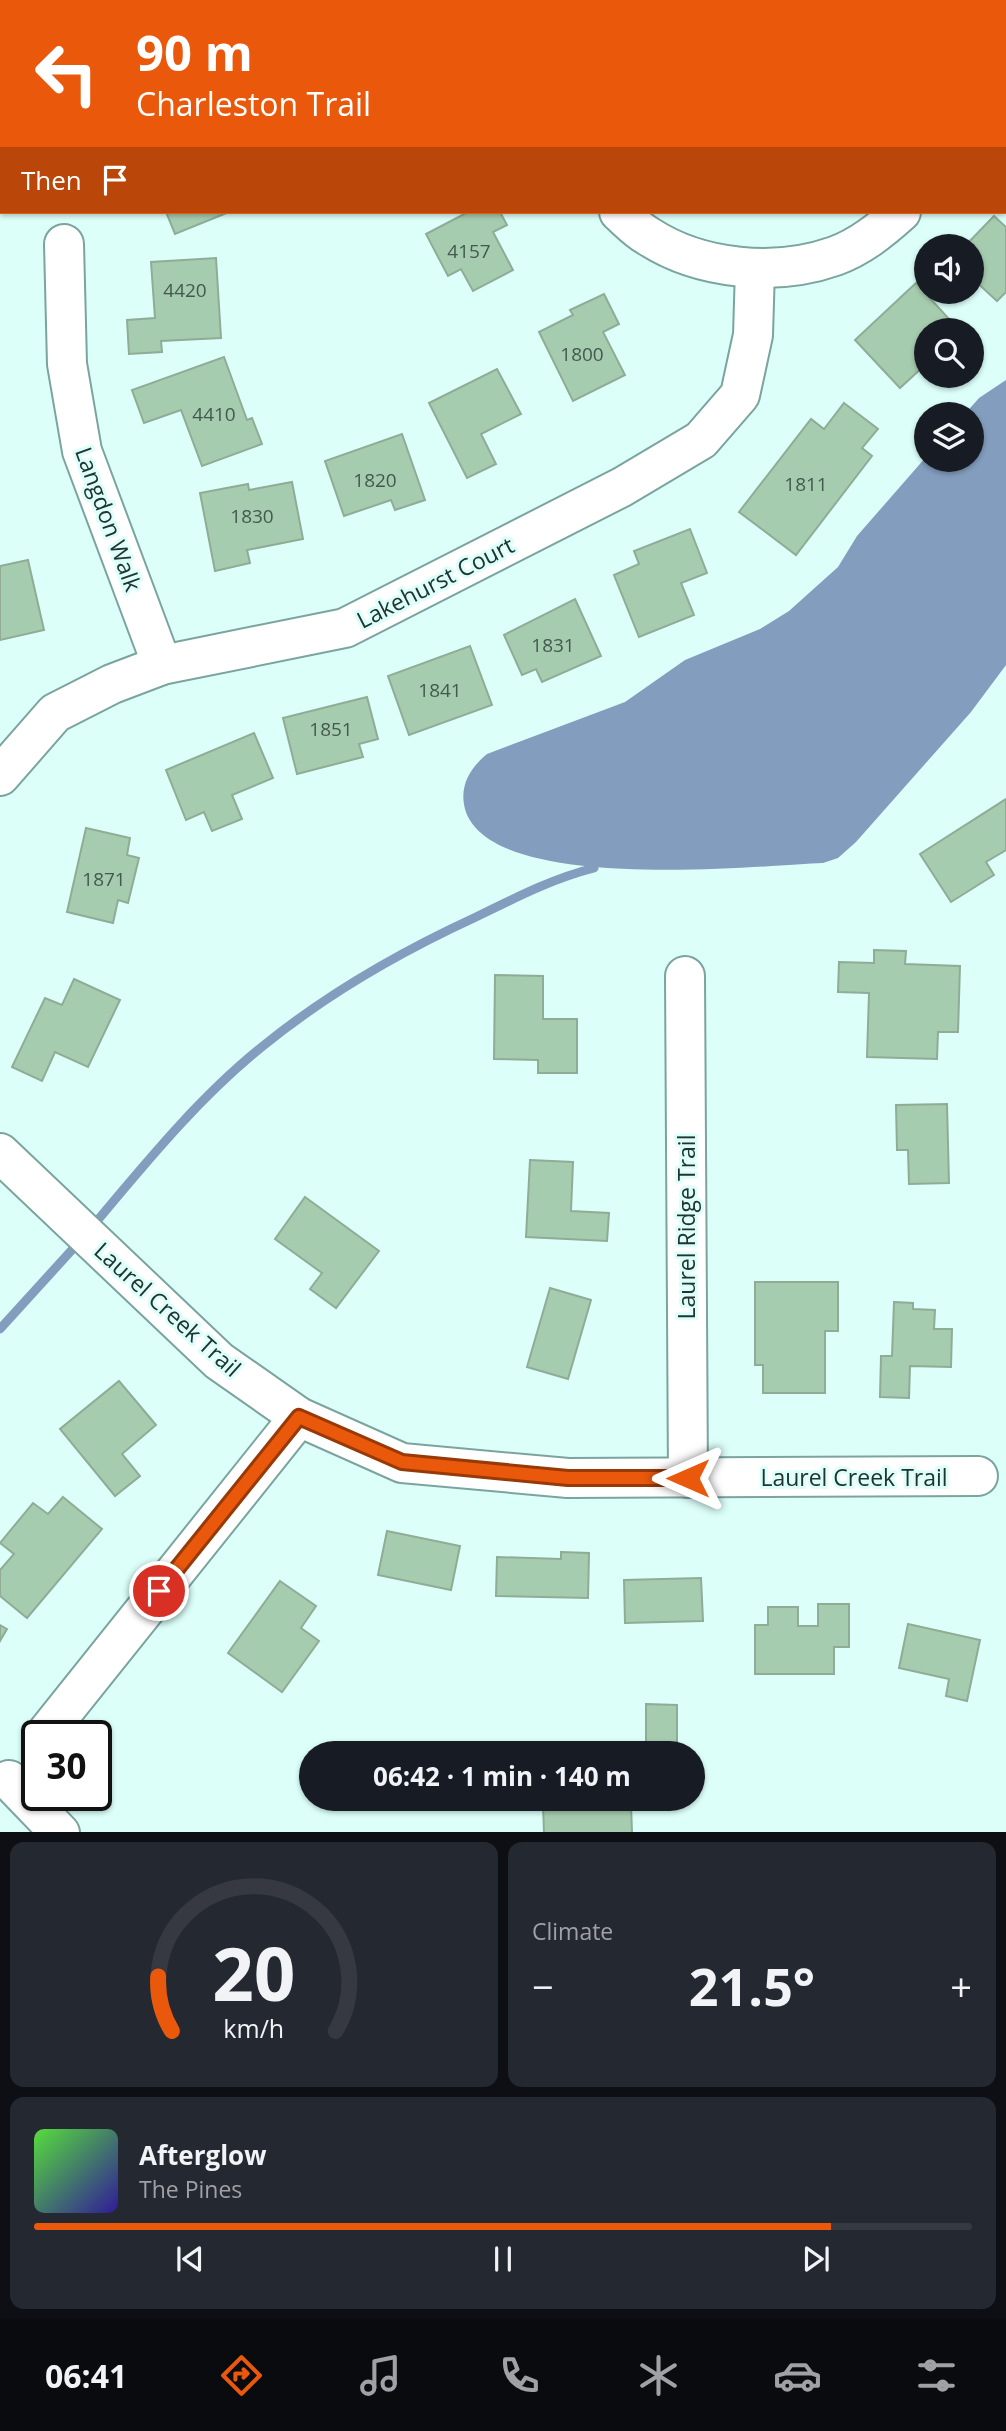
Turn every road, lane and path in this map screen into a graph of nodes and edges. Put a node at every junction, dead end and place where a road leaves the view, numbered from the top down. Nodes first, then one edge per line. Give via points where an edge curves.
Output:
1 (621, 214) edge
2 (899, 214) edge
3 (64, 244) dead end
4 (755, 269) junction
5 (162, 665) junction
6 (0, 776) edge
7 (685, 976) dead end
8 (0, 1153) edge
9 (299, 1417) junction
10 (978, 1476) dead end
11 (688, 1478) junction
12 (57, 1720) edge
13 (21, 1764) edge
14 (4, 1785) edge
15 (60, 1832) edge

1 - 4 street via 648,236 708,263
2 - 4 street via 874,236 836,256
3 - 5 street, Langdon Walk via 67,364 82,451
4 - 5 street, Lakehurst Court via 753,335 740,396 701,440 622,487 345,628
5 - 6 street, Lakehurst Court via 111,684 55,713
7 - 11 street, Laurel Ridge Trail
8 - 9 street, Laurel Creek Trail via 219,1361
9 - 11 street, Laurel Creek Trail via 402,1462 568,1478
9 - 12 street
10 - 11 street, Laurel Creek Trail
13 - 14 street
14 - 15 street

